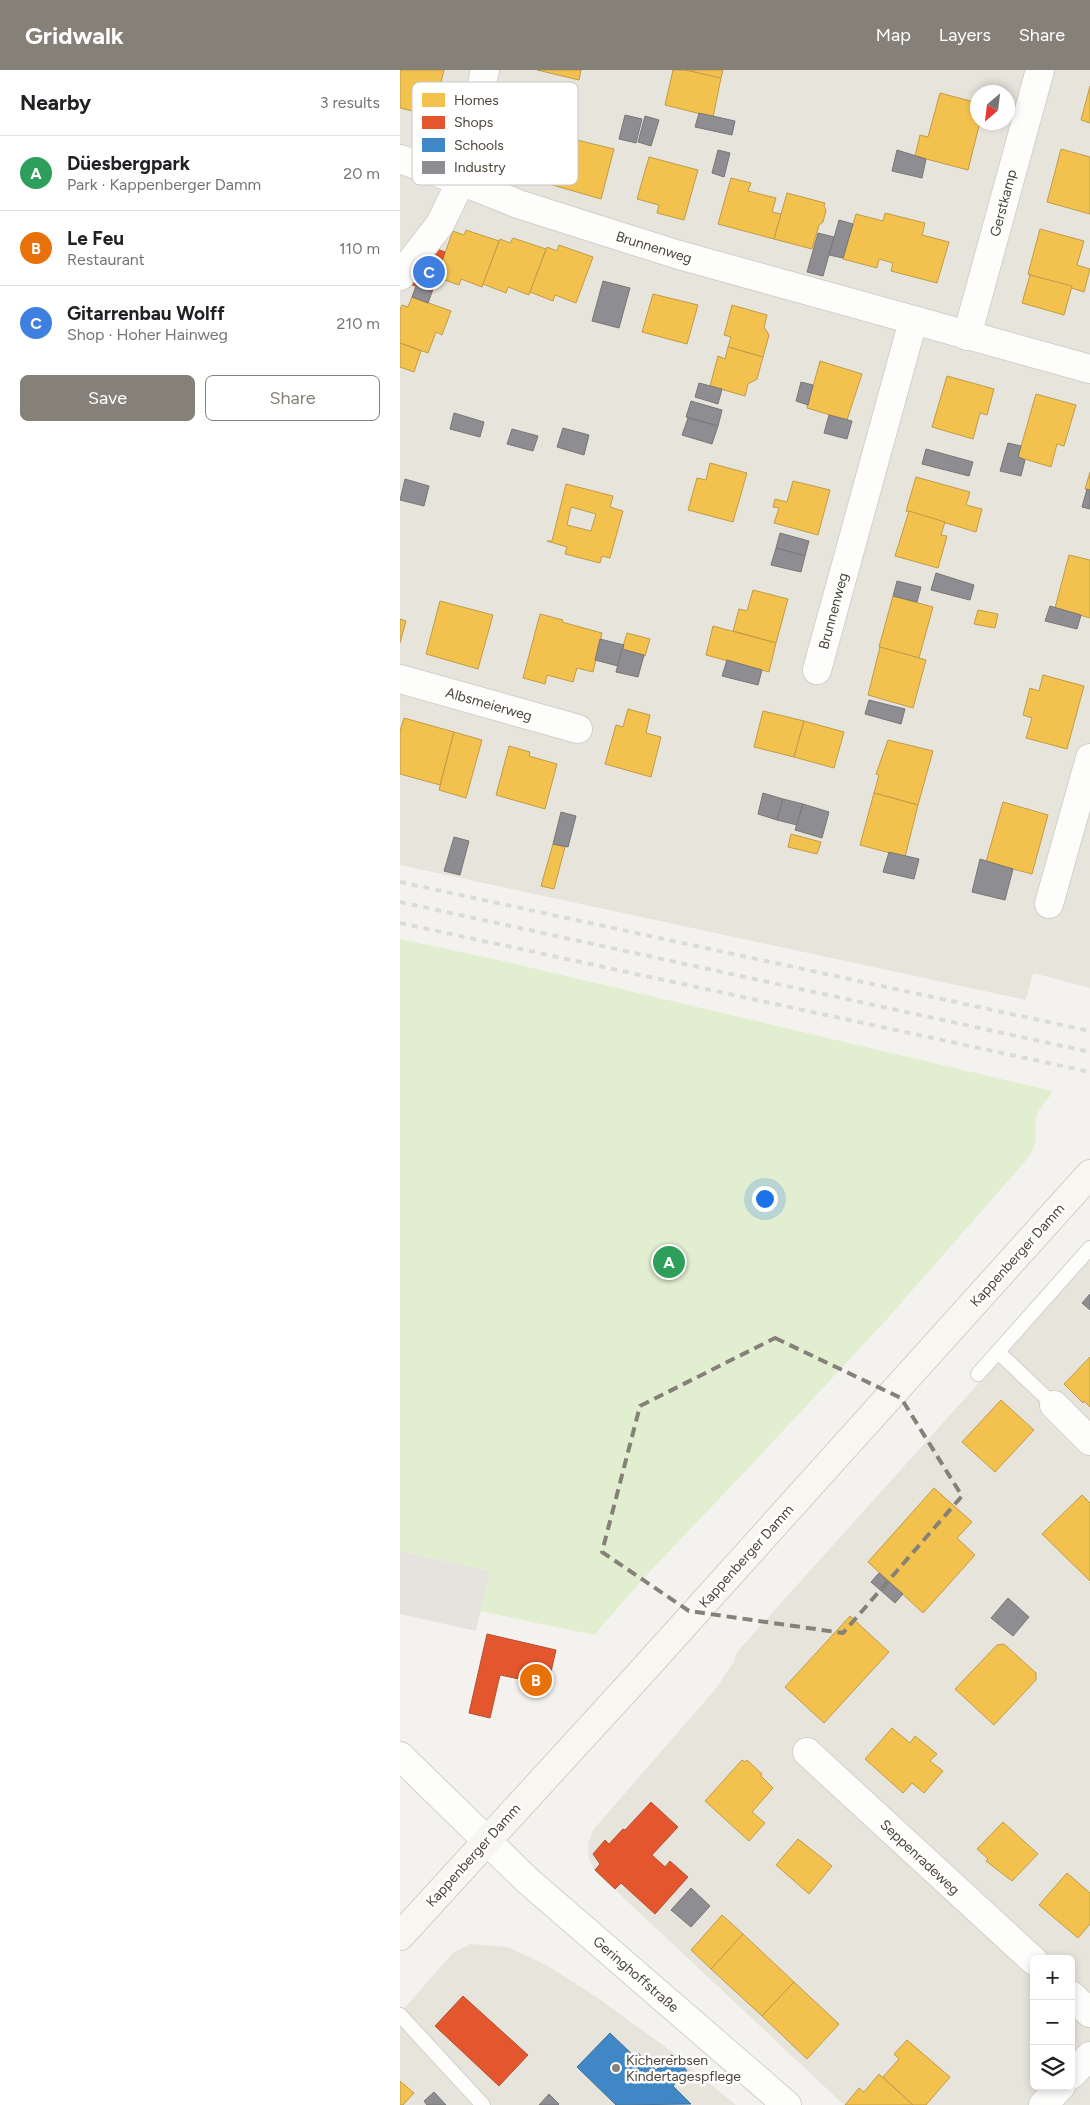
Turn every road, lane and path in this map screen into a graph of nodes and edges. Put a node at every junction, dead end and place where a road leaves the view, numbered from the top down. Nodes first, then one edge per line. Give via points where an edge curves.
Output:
1 (1040, 70) edge
2 (400, 159) edge
3 (412, 163) edge
4 (458, 185) edge
5 (472, 185) edge
6 (400, 276) edge
7 (913, 321) junction
8 (967, 336) junction
9 (1090, 369) edge
10 (817, 670) dead end
11 (400, 678) edge
12 (578, 729) dead end
13 (1090, 758) edge
14 (1049, 904) dead end
15 (1090, 1174) edge
16 (1090, 1248) edge
17 (998, 1352) junction
18 (978, 1374) dead end
19 (1054, 1405) joint
20 (1090, 1441) edge
21 (807, 1752) dead end
22 (400, 1756) edge
23 (487, 1840) junction
24 (400, 1936) edge
25 (1030, 1957) edge
26 (1075, 2000) edge
27 (1090, 2013) edge
28 (400, 2015) edge
29 (1090, 2056) edge
30 (1075, 2071) edge
31 (1057, 2090) edge
32 (483, 2105) edge
33 (787, 2105) edge
34 (1043, 2105) edge

1 - 8 street, Gerstkamp
2 - 3 street, Brunnenweg
4 - 6 street via 440,224
5 - 7 street, Brunnenweg via 518,204 679,255
7 - 8 street, Brunnenweg
7 - 10 street, Brunnenweg
8 - 9 street, Brunnenweg
11 - 12 street, Albsmeierweg
13 - 14 street
15 - 23 main road, Kappenberger Damm
16 - 17 lane
17 - 18 lane
17 - 19 lane
19 - 20 street
21 - 25 street, Seppenradeweg
22 - 23 street, Geringhoffstraße
23 - 24 main road, Kappenberger Damm
23 - 33 street, Geringhoffstraße via 527,1880
26 - 27 street
28 - 32 lane
29 - 30 street
31 - 34 street

